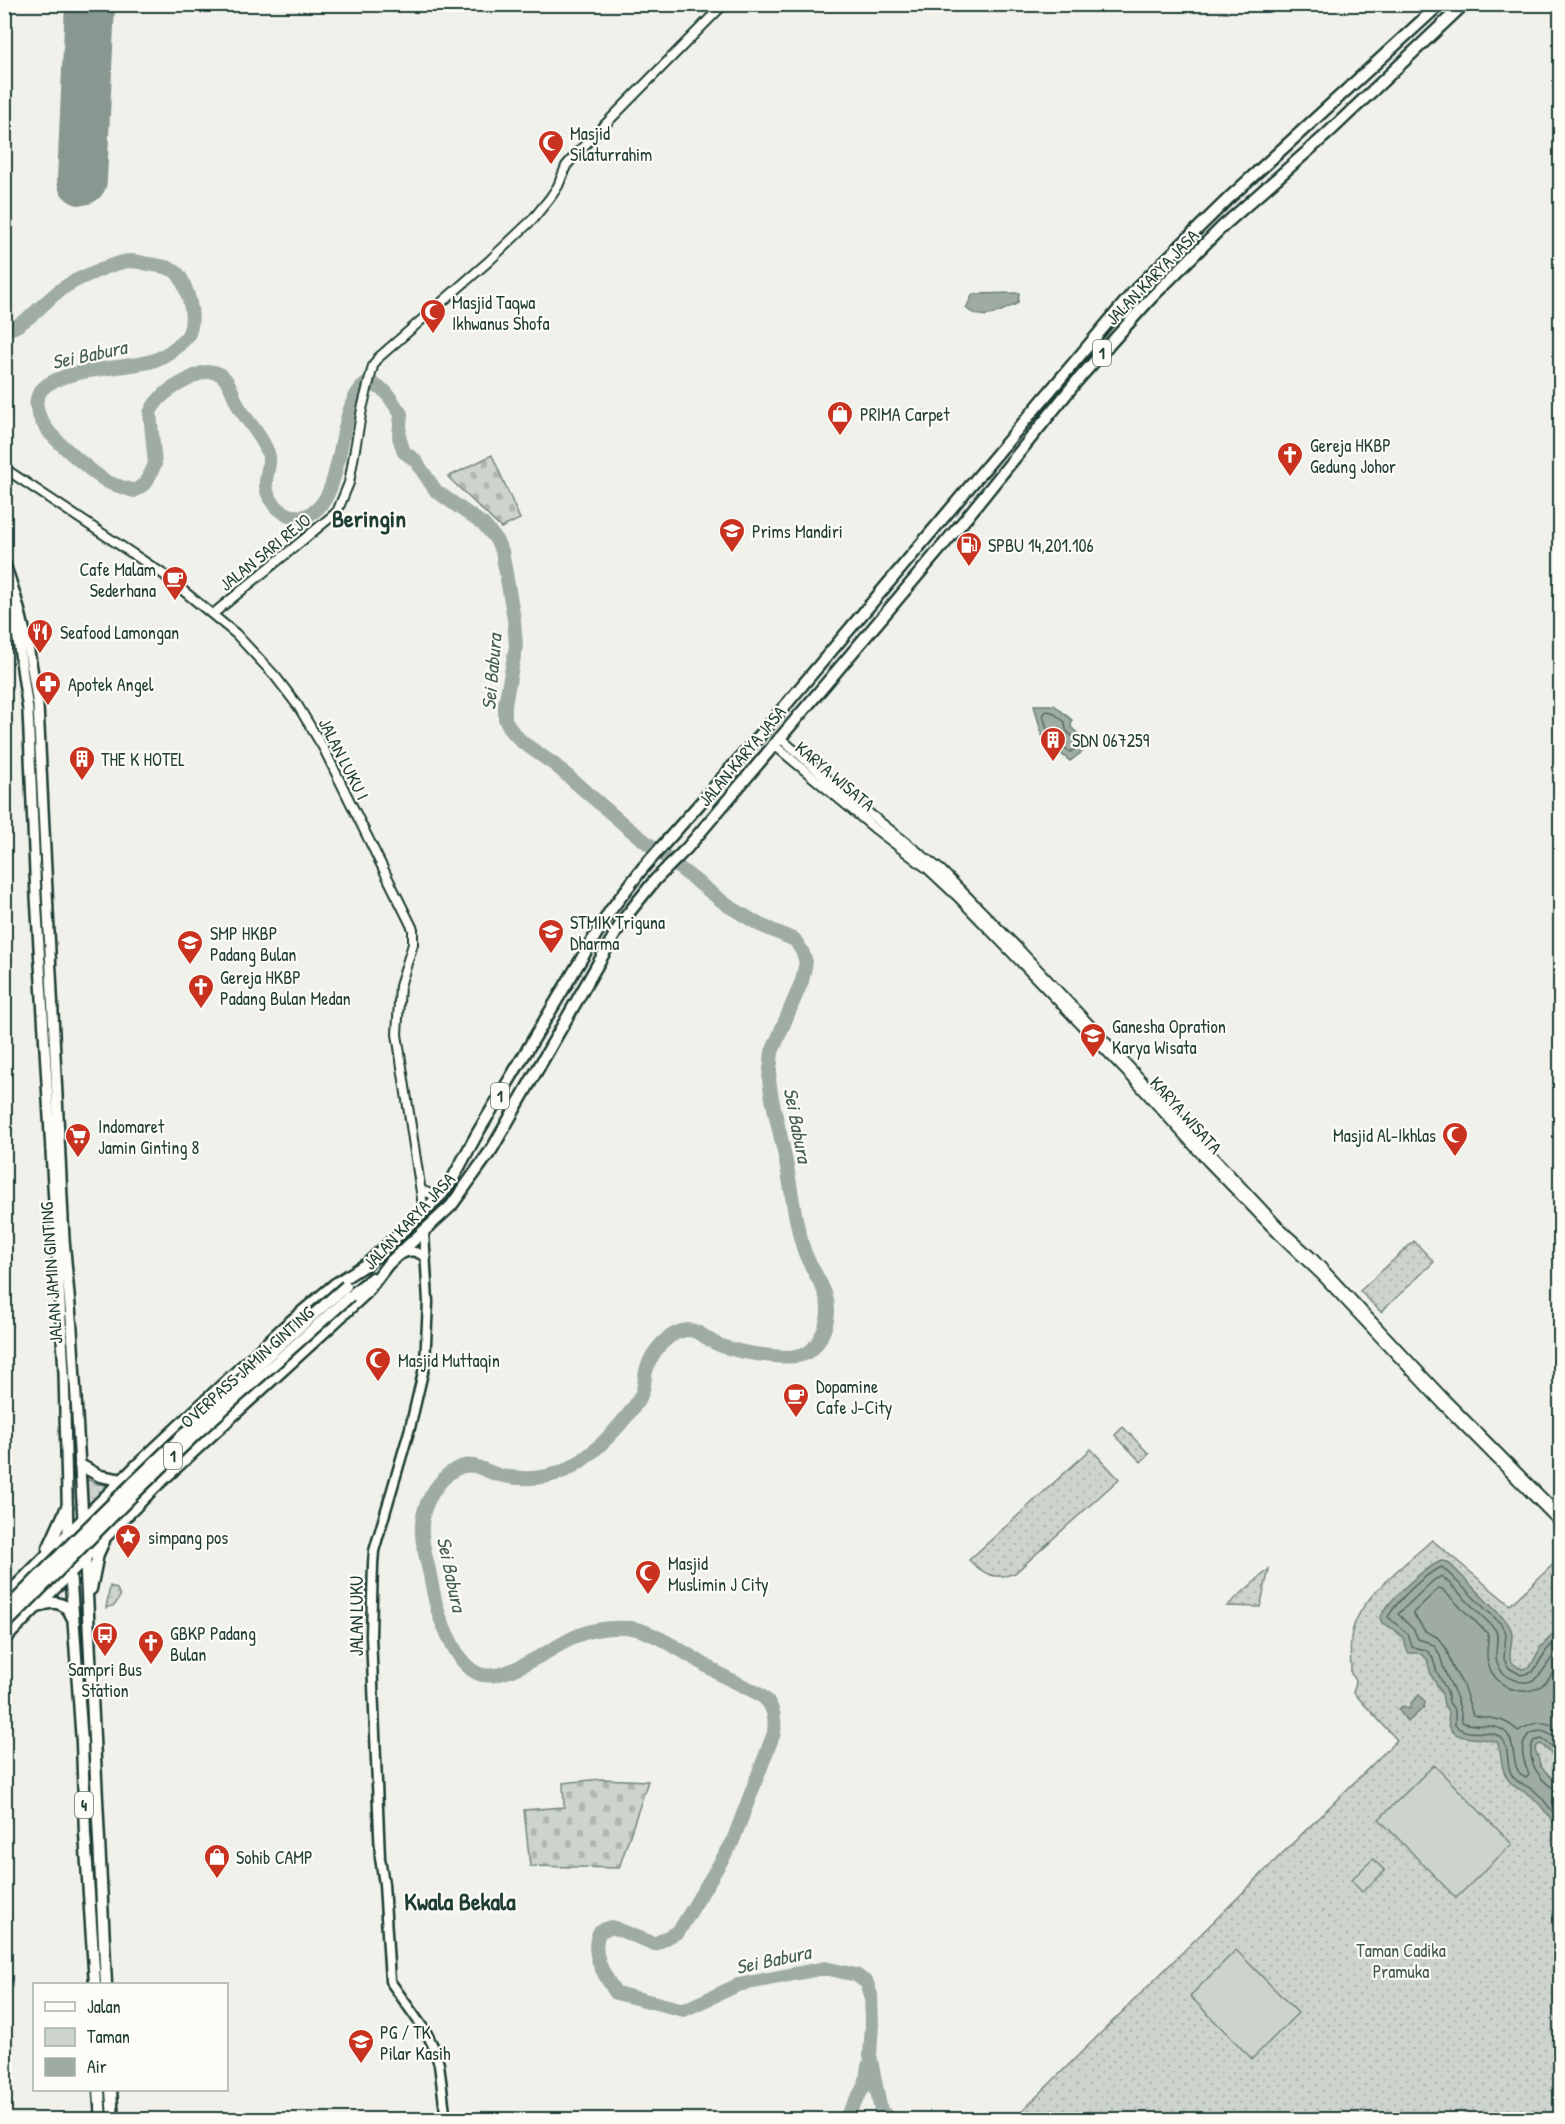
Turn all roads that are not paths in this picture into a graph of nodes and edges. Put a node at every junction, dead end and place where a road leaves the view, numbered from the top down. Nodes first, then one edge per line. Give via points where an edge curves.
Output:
1 (724, 4) edge
2 (1440, 4) edge
3 (1464, 4) edge
4 (1065, 374) junction
5 (1076, 382) junction
6 (4, 468) edge
7 (4, 562) edge
8 (4, 586) edge
9 (213, 614) junction
10 (776, 741) junction
11 (610, 911) junction
12 (623, 920) junction
13 (421, 1190) junction
14 (442, 1194) junction
15 (424, 1212) junction
16 (424, 1232) junction
17 (397, 1257) junction
18 (426, 1258) junction
19 (368, 1263) junction
20 (388, 1264) junction
21 (348, 1291) junction
22 (80, 1465) junction
23 (135, 1467) junction
24 (122, 1480) junction
25 (155, 1488) junction
26 (68, 1507) junction
27 (1560, 1515) edge
28 (83, 1519) junction
29 (1560, 1523) edge
30 (69, 1534) junction
31 (107, 1535) junction
32 (85, 1557) junction
33 (40, 1562) junction
34 (70, 1572) junction
35 (24, 1579) junction
36 (4, 1598) edge
37 (44, 1599) junction
38 (87, 1608) junction
39 (33, 1609) junction
40 (4, 1612) edge
41 (4, 1626) edge
42 (74, 1626) junction
43 (4, 1640) edge
44 (95, 1983) edge
45 (106, 1983) edge
46 (99, 2091) edge
47 (111, 2091) edge
48 (101, 2120) edge
49 (113, 2120) edge
50 (446, 2120) edge

1 - 9 street, JALAN SARI REJO via 578,152 532,220 378,358 362,410 349,483 337,512
2 - 4 highway, JALAN KARYA JASA / 1 via 1136,289
3 - 5 highway, JALAN KARYA JASA / 1 via 1222,227
4 - 5 highway
4 - 11 highway, JALAN KARYA JASA / 1
5 - 10 highway, JALAN KARYA JASA / 1
6 - 9 street, JALAN LUKU I via 140,557
7 - 22 main road, JALAN JAMIN GINTING via 23,620 38,706 63,1239
8 - 26 main road, JALAN JAMIN GINTING via 16,626 28,710
9 - 13 street, JALAN LUKU I via 268,667 298,706 411,923 413,944 400,986 397,1035
10 - 12 highway, JALAN KARYA JASA / 1
10 - 27 street, KARYA WISATA via 942,871 1282,1230
10 - 29 street, KARYA WISATA via 958,897 1254,1210
11 - 12 highway
11 - 14 highway, JALAN KARYA JASA / 1
12 - 16 highway, JALAN KARYA JASA / 1 via 492,1149 451,1206
13 - 14 street
13 - 15 street, JALAN LUKU I
14 - 15 highway, JALAN KARYA JASA / 1
15 - 19 highway, JALAN KARYA JASA / 1
16 - 17 highway, JALAN KARYA JASA / 1
16 - 18 main road, JALAN LUKU
17 - 18 main road via 414,1251
17 - 20 highway, JALAN KARYA JASA / 1
18 - 50 main road, JALAN LUKU via 425,1364 374,1551 370,1635 390,1981 433,2046
19 - 21 highway, OVERPASS JAMIN GINTING / 1
19 - 23 highway, JALAN KARYA JASA / 1 via 335,1284 284,1327
20 - 21 highway, OVERPASS JAMIN GINTING / 1
20 - 25 highway, JALAN KARYA JASA / 1 via 358,1300
21 - 40 highway, OVERPASS JAMIN GINTING / 1, bridge via 199,1418
21 - 41 highway, OVERPASS JAMIN GINTING / 1, bridge via 135,1493
22 - 24 highway via 100,1476
22 - 28 main road, JALAN JAMIN GINTING
23 - 24 highway, JALAN KARYA JASA / 1
23 - 25 highway via 142,1480
24 - 28 highway, JALAN KARYA JASA / 1
25 - 31 highway, JALAN KARYA JASA / 1
26 - 30 main road, JALAN JAMIN GINTING
26 - 33 highway
28 - 30 highway, 1
28 - 32 highway, JALAN JAMIN GINTING / 4
30 - 33 highway, 1
30 - 34 highway, JALAN JAMIN GINTING / 4
31 - 32 highway, JALAN KARYA JASA / 1
31 - 38 highway via 98,1554
32 - 34 highway, 1
32 - 38 highway, JALAN JAMIN GINTING / 4
33 - 35 highway, 1
34 - 37 highway, 1
34 - 42 highway, JALAN JAMIN GINTING / 4
35 - 36 highway, 1
35 - 37 highway
37 - 39 highway, 1
38 - 45 highway, JALAN JAMIN GINTING / 4
39 - 42 highway via 52,1602 62,1604 72,1614
39 - 43 highway, 1
42 - 44 highway, JALAN JAMIN GINTING / 4
46 - 48 highway
47 - 49 highway

